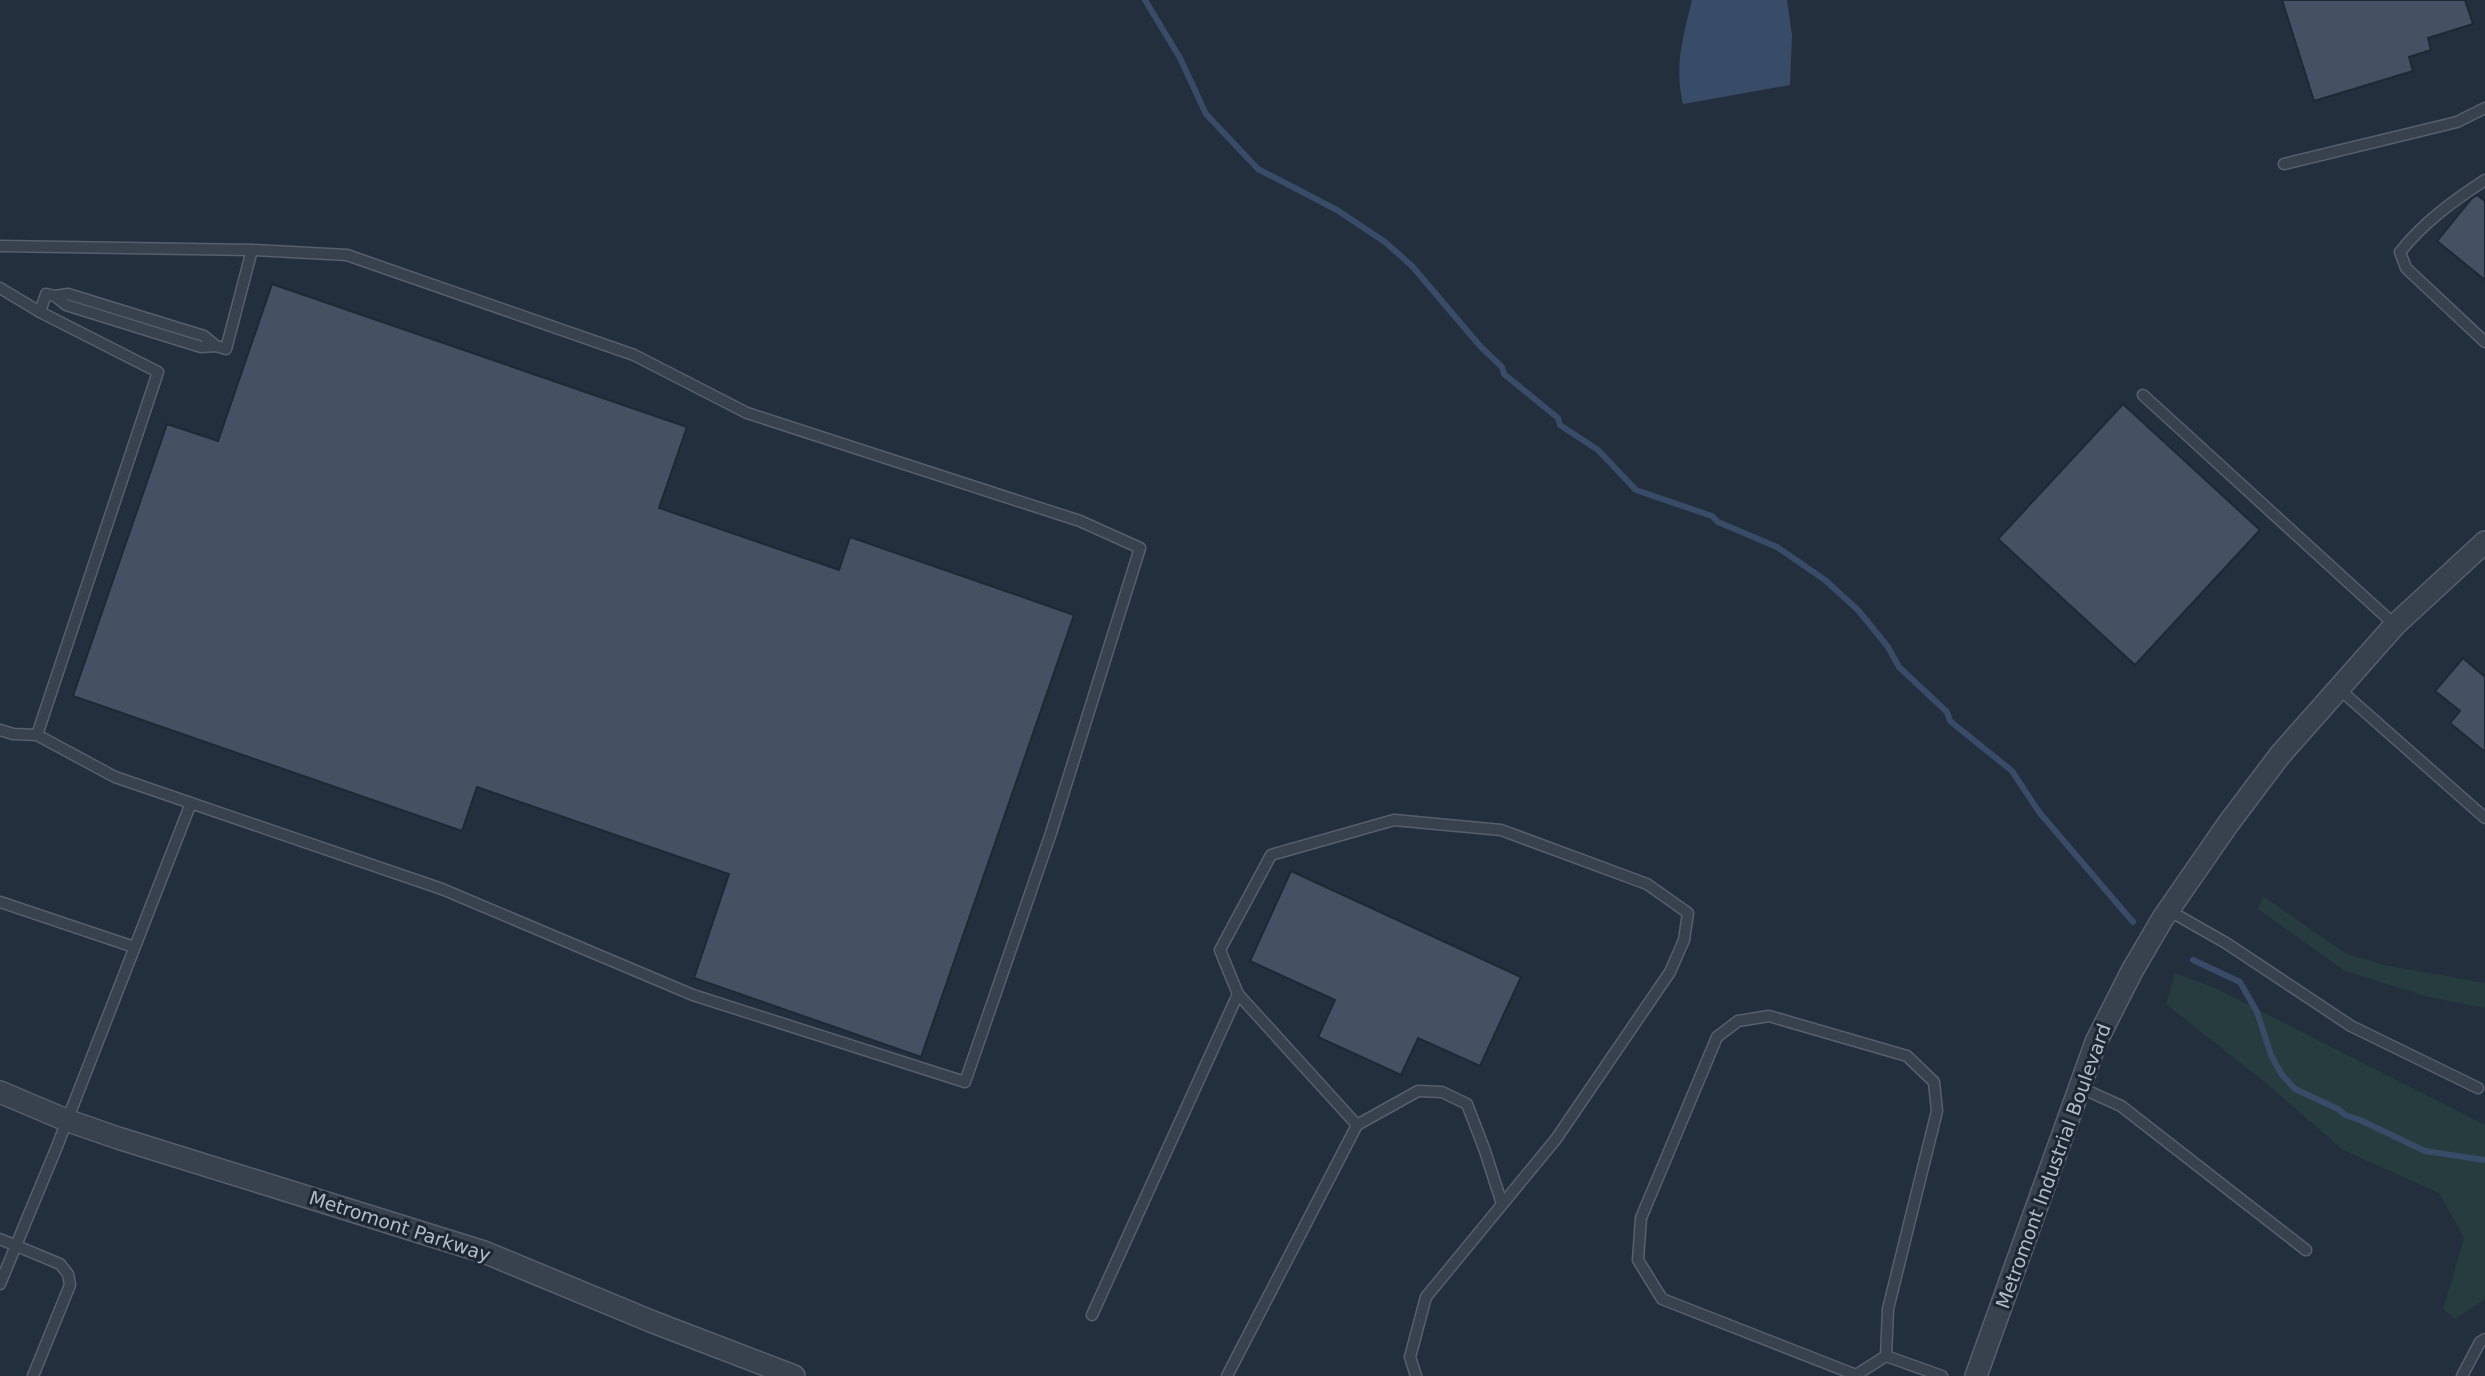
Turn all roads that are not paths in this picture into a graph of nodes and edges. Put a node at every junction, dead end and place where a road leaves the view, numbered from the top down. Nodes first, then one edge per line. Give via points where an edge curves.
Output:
1 (2485, 108) edge
2 (2284, 164) dead end
3 (2485, 180) edge
4 (0, 246) edge
5 (252, 250) junction
6 (0, 288) edge
7 (40, 312) junction
8 (2485, 342) edge
9 (2143, 395) dead end
10 (2485, 542) edge
11 (2395, 625) junction
12 (2338, 688) junction
13 (0, 730) edge
14 (37, 735) junction
15 (191, 803) junction
16 (2485, 818) edge
17 (0, 902) edge
18 (2168, 910) junction
19 (134, 947) junction
20 (1238, 994) junction
21 (2079, 1087) junction
22 (2478, 1088) dead end
23 (0, 1092) edge
24 (66, 1119) junction
25 (1357, 1125) junction
26 (1502, 1204) junction
27 (0, 1239) edge
28 (16, 1246) junction
29 (2306, 1250) dead end
30 (0, 1284) edge
31 (1092, 1314) dead end
32 (2485, 1339) edge
33 (1886, 1356) junction
34 (765, 1371) edge
35 (33, 1376) edge
36 (794, 1376) edge
37 (1227, 1376) edge
38 (1416, 1376) edge
39 (1942, 1376) edge
40 (1976, 1376) edge
41 (2462, 1376) edge

1 - 2 lane via 2457,122
3 - 8 lane via 2451,202 2400,252 2406,268
4 - 5 lane
5 - 7 lane via 226,349 204,336 68,295 46,294
5 - 15 lane via 347,255 634,355 747,413 1080,521 1140,548 1051,833 965,1082 693,995 442,889
6 - 7 lane
7 - 14 lane via 158,372
9 - 11 lane
10 - 11 street, Metromont Industrial Boulevard
11 - 12 street, Metromont Industrial Boulevard
12 - 16 lane
12 - 18 street, Metromont Industrial Boulevard via 2280,755
13 - 14 lane
14 - 15 lane via 115,777
15 - 19 lane
17 - 19 lane
18 - 21 street, Metromont Industrial Boulevard via 2108,1016
18 - 22 lane via 2351,1026
19 - 24 lane
20 - 25 lane
20 - 26 lane via 1220,950 1271,855 1394,820 1501,830 1647,884 1688,914 1684,940 1670,972 1556,1139
20 - 31 lane
21 - 29 lane via 2122,1106
21 - 40 street, Metromont Industrial Boulevard
23 - 24 street, Metromont Parkway
24 - 28 lane
24 - 34 street, Metromont Parkway via 484,1252
25 - 26 lane via 1418,1091 1442,1092 1466,1104
25 - 37 lane
26 - 38 lane via 1426,1297 1410,1357
27 - 28 lane
28 - 30 lane
28 - 35 lane via 60,1264 70,1285
32 - 41 lane
33 - 33 lane via 1856,1375 1662,1300 1638,1260 1641,1218 1717,1037 1738,1021 1769,1016 1907,1056 1934,1082 1937,1111 1888,1309
33 - 39 lane
34 - 36 street, Metromont Parkway

